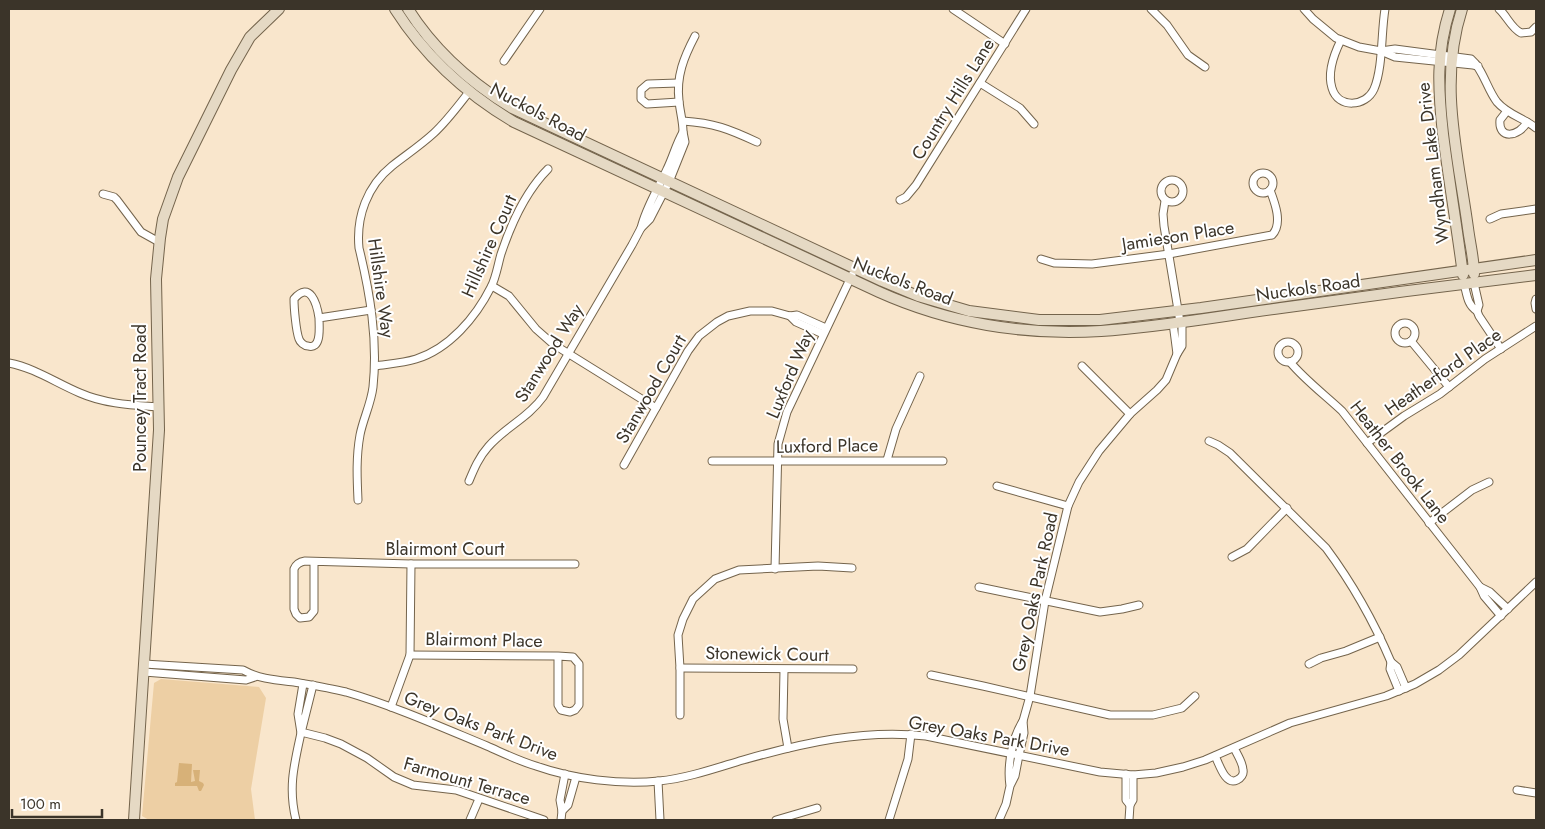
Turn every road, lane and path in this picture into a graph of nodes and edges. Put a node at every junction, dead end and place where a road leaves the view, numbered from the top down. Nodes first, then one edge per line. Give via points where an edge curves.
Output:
1 (279, 9) edge
2 (395, 9) edge
3 (408, 9) edge
4 (540, 9) edge
5 (953, 9) edge
6 (1026, 9) edge
7 (1151, 9) edge
8 (1304, 9) edge
9 (1385, 9) edge
10 (1450, 9) edge
11 (1462, 9) edge
12 (1498, 9) edge
13 (1536, 27) edge
14 (695, 36) dead end
15 (1341, 40) junction
16 (1005, 44) junction
17 (1381, 51) junction
18 (1440, 58) junction
19 (1451, 59) junction
20 (504, 61) dead end
21 (1205, 68) dead end
22 (678, 83) junction
23 (980, 83) junction
24 (469, 92) junction
25 (679, 102) junction
26 (1507, 111) junction
27 (683, 121) junction
28 (1527, 122) junction
29 (1034, 124) dead end
30 (1536, 128) edge
31 (757, 142) dead end
32 (548, 169) dead end
33 (666, 181) junction
34 (1270, 190) dead end
35 (660, 191) junction
36 (103, 194) dead end
37 (900, 200) dead end
38 (1165, 201) dead end
39 (1536, 209) edge
40 (1490, 219) dead end
41 (159, 242) junction
42 (1169, 254) junction
43 (1041, 259) dead end
44 (1536, 260) edge
45 (1474, 268) junction
46 (854, 269) junction
47 (1462, 270) junction
48 (1536, 275) edge
49 (850, 279) junction
50 (1469, 283) junction
51 (492, 286) junction
52 (1536, 299) edge
53 (1536, 309) edge
54 (371, 310) junction
55 (1179, 311) junction
56 (319, 318) junction
57 (1178, 322) junction
58 (1536, 326) edge
59 (825, 331) junction
60 (1411, 341) dead end
61 (1501, 349) junction
62 (568, 354) junction
63 (1290, 362) dead end
64 (9, 363) edge
65 (375, 366) junction
66 (1082, 366) dead end
67 (920, 376) dead end
68 (1449, 387) junction
69 (159, 407) junction
70 (656, 408) junction
71 (1130, 414) junction
72 (1209, 441) dead end
73 (1367, 443) junction
74 (886, 460) junction
75 (712, 461) dead end
76 (943, 461) dead end
77 (777, 462) junction
78 (624, 465) dead end
79 (469, 481) dead end
80 (1489, 482) dead end
81 (997, 486) dead end
82 (358, 500) dead end
83 (1068, 506) junction
84 (1287, 508) junction
85 (1429, 522) junction
86 (1232, 557) dead end
87 (314, 562) junction
88 (411, 564) junction
89 (575, 564) dead end
90 (852, 568) dead end
91 (775, 569) junction
92 (1536, 582) edge
93 (979, 587) dead end
94 (1480, 587) junction
95 (1045, 601) junction
96 (1139, 605) dead end
97 (1508, 610) junction
98 (1501, 616) junction
99 (1380, 638) junction
100 (410, 655) junction
101 (558, 656) junction
102 (1309, 664) dead end
103 (144, 668) junction
104 (680, 668) junction
105 (784, 670) junction
106 (853, 670) dead end
107 (931, 675) dead end
108 (304, 684) junction
109 (313, 685) junction
110 (1403, 689) junction
111 (1030, 696) junction
112 (1195, 696) dead end
113 (391, 707) junction
114 (680, 715) dead end
115 (301, 733) junction
116 (911, 734) junction
117 (788, 748) junction
118 (1234, 748) junction
119 (1015, 754) junction
120 (1215, 756) junction
121 (565, 774) junction
122 (1130, 774) junction
123 (576, 777) junction
124 (658, 781) junction
125 (1517, 790) dead end
126 (1536, 793) edge
127 (479, 799) junction
128 (817, 808) dead end
129 (562, 811) junction
130 (134, 820) edge
131 (296, 820) edge
132 (470, 820) edge
133 (544, 820) edge
134 (561, 820) edge
135 (660, 820) edge
136 (776, 820) edge
137 (889, 820) edge
138 (999, 820) edge
139 (1129, 820) edge

1 - 41 main road, Pouncey Tract Road via 250,37 231,70 178,176 163,219
2 - 24 main road, Nuckols Road via 430,56
3 - 33 main road, Nuckols Road via 446,57 496,99
4 - 20 street
5 - 16 street
6 - 16 street, Country Hills Lane
7 - 21 street via 1188,54
8 - 15 street via 1322,28
9 - 17 street
10 - 18 main road, Wyndham Lake Drive
11 - 19 main road, Wyndham Lake Drive
12 - 13 street via 1520,34 1531,32
14 - 22 street, Stanwood Way
15 - 17 street
15 - 17 street via 1333,57 1331,82 1334,93 1348,103 1365,100 1374,90
16 - 23 street, Country Hills Lane
17 - 18 street via 1395,49
18 - 19 street
18 - 47 main road, Wyndham Lake Drive via 1440,109
19 - 26 street via 1478,66 1492,94
19 - 45 main road, Wyndham Lake Drive via 1452,116
22 - 25 street, Stanwood Way
22 - 25 street via 648,84 641,90 641,98 647,104
23 - 29 street via 1020,108
23 - 37 street, Country Hills Lane via 916,185 909,195
24 - 35 main road, Nuckols Road via 514,122
24 - 54 street, Hillshire Way via 434,133 384,173 363,206 358,238
25 - 27 street, Stanwood Way
26 - 28 street
26 - 28 street via 1500,120 1504,132 1515,134
27 - 31 street via 712,124
27 - 33 street, Stanwood Way via 685,142
28 - 30 street
32 - 51 street, Hillshire Court via 530,192 512,225
33 - 35 street, Stanwood Way
33 - 46 main road, Nuckols Road
34 - 42 street, Jamieson Place via 1278,224 1272,235
35 - 49 main road, Nuckols Road
35 - 62 street, Stanwood Way
36 - 41 street via 114,197 141,232
38 - 42 street, Grey Oaks Park Road via 1163,214
39 - 40 street via 1500,214
41 - 69 main road, Pouncey Tract Road via 156,279
42 - 43 street, Jamieson Place via 1092,264 1054,263
42 - 55 street, Grey Oaks Park Road
44 - 45 main road, Nuckols Road
45 - 47 main road, Nuckols Road
45 - 50 main road, Wyndham Lake Drive
46 - 49 street, Luxford Way
46 - 55 main road, Nuckols Road via 934,301 1009,317 1100,320
47 - 50 main road, Wyndham Lake Drive
47 - 55 main road, Nuckols Road
48 - 50 main road, Nuckols Road
49 - 57 main road, Nuckols Road via 919,308 1001,327 1080,332
49 - 59 street, Luxford Way via 828,315
50 - 57 main road, Nuckols Road
50 - 61 street via 1479,305 1479,316
51 - 62 street via 509,296 545,338
51 - 65 street, Hillshire Court via 468,322 442,346 416,359
52 - 53 street
54 - 56 street
54 - 65 street, Hillshire Way
55 - 57 street, Grey Oaks Park Road
56 - 56 street via 318,342 306,346 299,340 297,331 294,299 298,294 304,292 314,297
57 - 71 street, Grey Oaks Park Road via 1177,354 1166,380
58 - 61 street, Heatherford Place
59 - 70 street, Stanwood Court via 772,311 728,316 699,336
59 - 77 street, Luxford Way via 787,412 778,444
60 - 68 street
61 - 68 street, Heatherford Place
62 - 70 street
62 - 79 street, Stanwood Way via 537,405 489,445
63 - 73 street, Heather Brook Lane via 1342,411
64 - 69 street via 35,371 93,398 117,404
65 - 82 street, Hillshire Way via 372,395 358,446
66 - 71 street
67 - 74 street
68 - 73 street, Heatherford Place
69 - 103 main road, Pouncey Tract Road
70 - 78 street, Stanwood Court
71 - 83 street, Grey Oaks Park Road via 1079,482
72 - 84 street via 1230,453
73 - 85 street, Heather Brook Lane
74 - 76 street, Luxford Place
74 - 77 street, Luxford Place
75 - 77 street, Luxford Place
77 - 91 street, Luxford Way
80 - 85 street via 1472,490
81 - 83 street
83 - 95 street, Grey Oaks Park Road
84 - 86 street via 1247,548
84 - 99 street via 1337,562
85 - 94 street, Heather Brook Lane
87 - 87 street, Blairmont Court via 299,562 294,569 294,608 300,618 309,617 314,610
87 - 88 street, Blairmont Court
88 - 89 street, Blairmont Court
88 - 100 street
90 - 91 street
91 - 104 street via 739,570 715,579 693,599 678,635
92 - 97 street, Grey Oaks Park Drive
93 - 95 street
94 - 97 street
94 - 98 street, Heather Brook Lane
95 - 96 street via 1100,612
95 - 111 street, Grey Oaks Park Road
97 - 98 street, Grey Oaks Park Drive
98 - 110 street, Grey Oaks Park Drive via 1460,655 1428,677
99 - 102 street
99 - 110 street via 1391,662 1390,669
100 - 101 street, Blairmont Place
100 - 113 street
101 - 101 street, Blairmont Place via 558,705 570,712 579,705 579,664 570,656
103 - 108 street, Grey Oaks Park Drive
103 - 130 main road, Pouncey Tract Road
104 - 105 street, Stonewick Court
104 - 114 street
105 - 106 street, Stonewick Court
105 - 117 street via 783,719
107 - 111 street
108 - 109 street, Grey Oaks Park Drive
108 - 115 street via 298,714
109 - 113 street, Grey Oaks Park Drive
109 - 115 street
110 - 118 street, Grey Oaks Park Drive via 1290,723
111 - 112 street via 1110,715 1160,714 1182,708
111 - 119 street, Grey Oaks Park Road via 1018,728
113 - 121 street, Grey Oaks Park Drive via 536,766
115 - 127 street, Farmount Terrace via 341,744 413,785 456,790
115 - 131 street via 292,777
116 - 117 street, Grey Oaks Park Drive via 849,736
116 - 119 street, Grey Oaks Park Drive
116 - 137 street via 908,759
117 - 124 street, Grey Oaks Park Drive via 686,777
118 - 120 street, Grey Oaks Park Drive
118 - 120 street via 1243,769 1238,780 1225,777
119 - 122 street, Grey Oaks Park Drive via 1100,772
119 - 138 street, Grey Oaks Park Road via 1006,804
120 - 122 street, Grey Oaks Park Drive via 1156,773
121 - 123 street, Grey Oaks Park Drive
121 - 129 street via 560,800
122 - 139 street via 1126,800 1130,805
123 - 124 street, Grey Oaks Park Drive via 615,782
123 - 129 street via 568,805
124 - 135 street
125 - 126 street
127 - 132 street
127 - 133 street, Farmount Terrace
128 - 136 street
129 - 134 street

